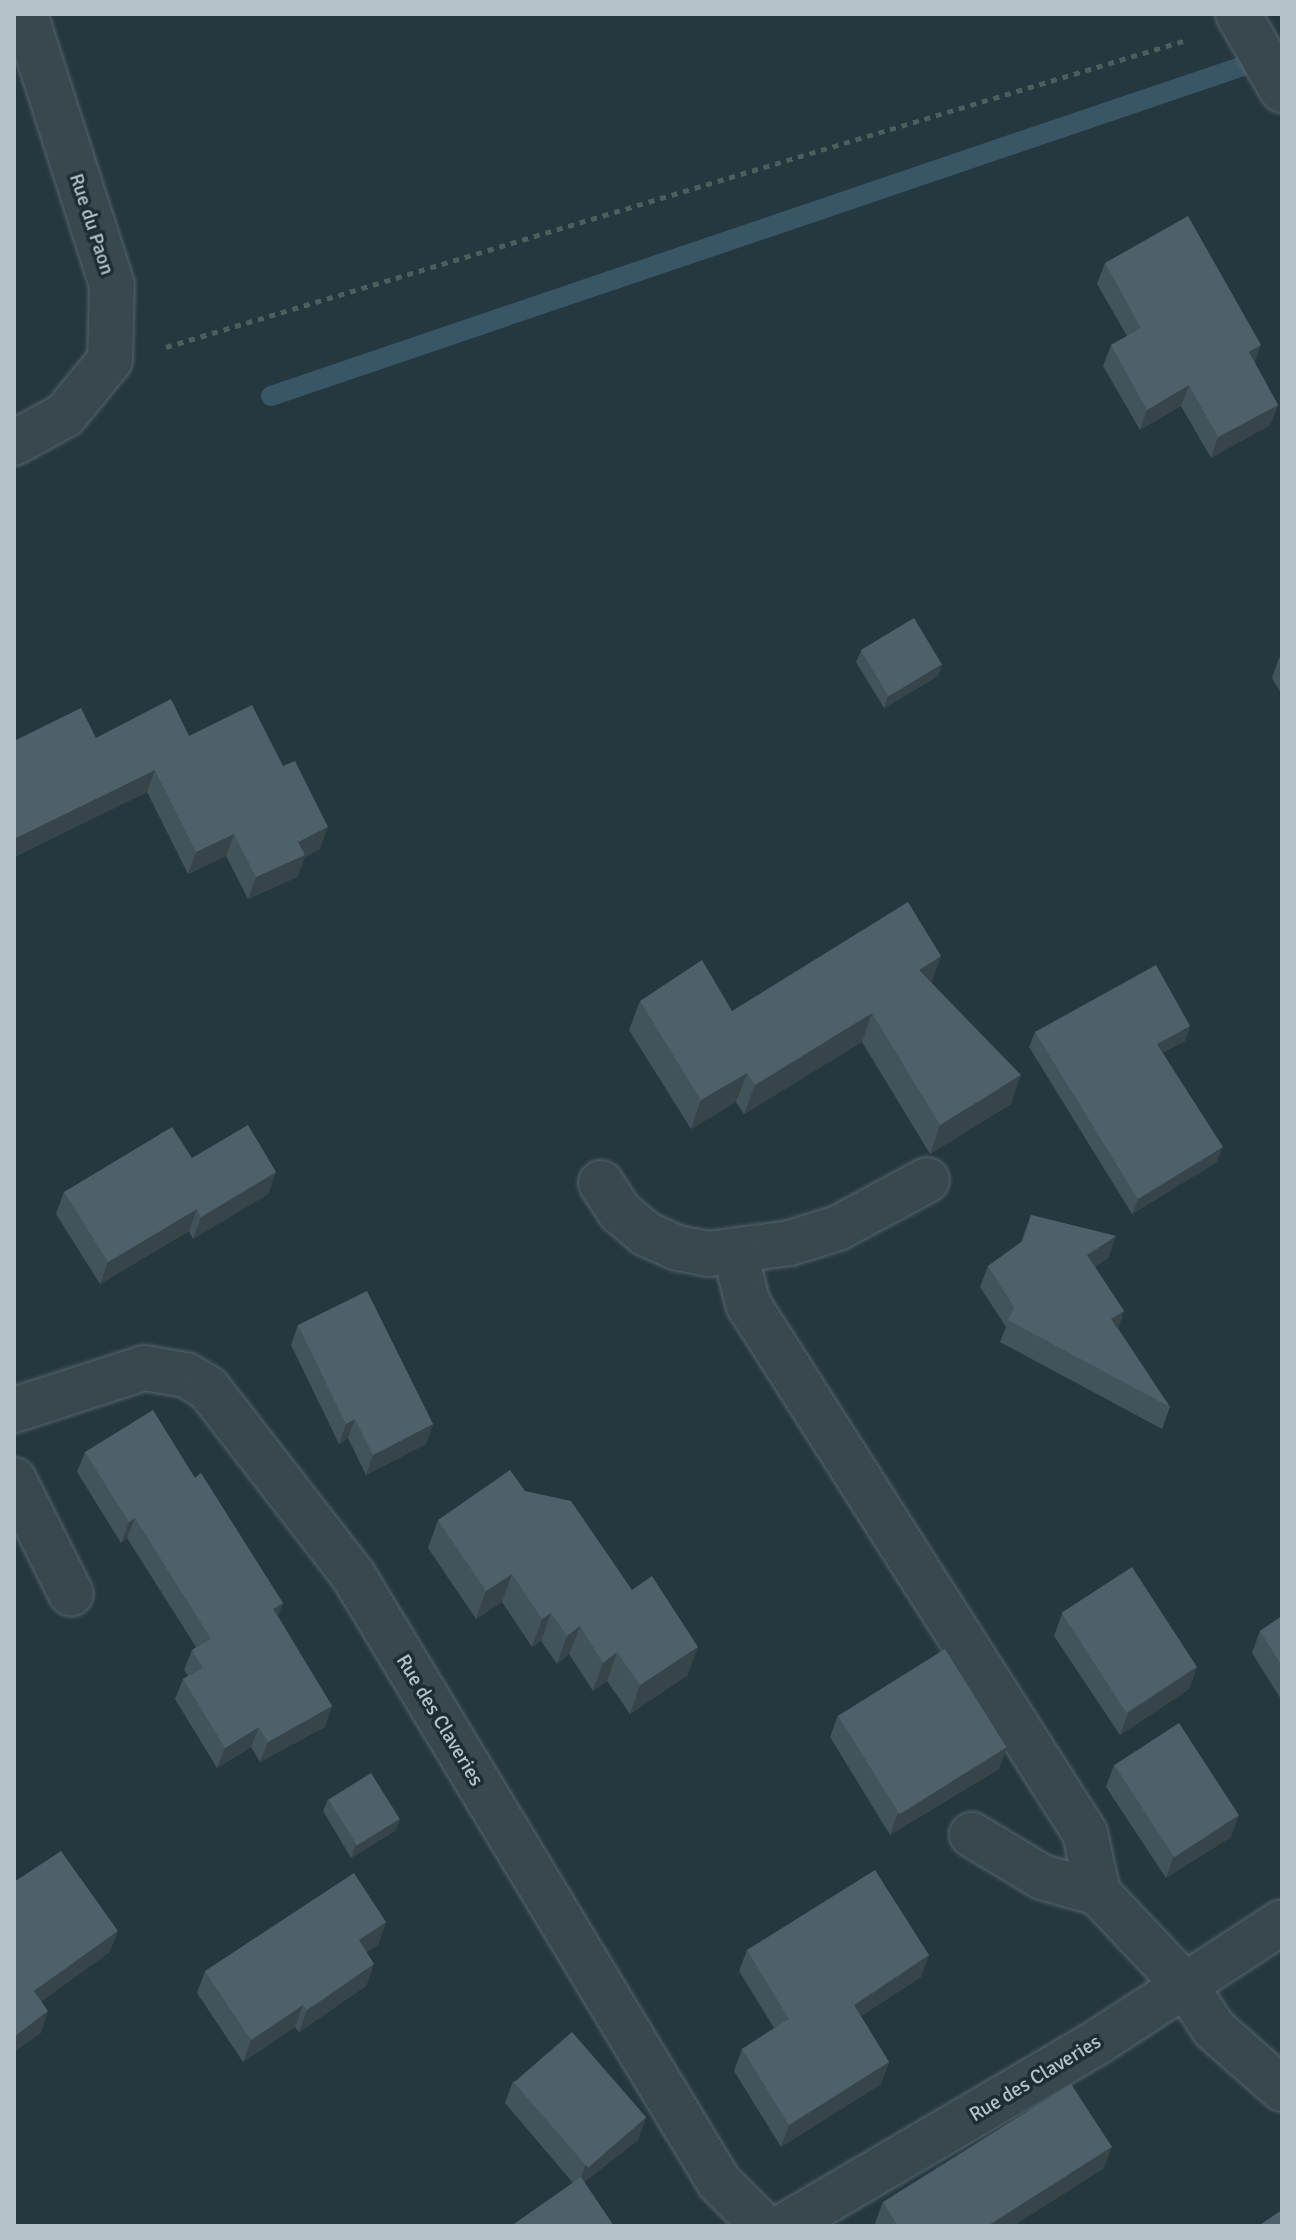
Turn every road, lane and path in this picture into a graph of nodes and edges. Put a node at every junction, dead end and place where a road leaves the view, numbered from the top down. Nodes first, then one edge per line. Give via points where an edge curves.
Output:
1 (22, 21) edge
2 (1243, 23) edge
3 (1282, 90) edge
4 (110, 360) junction
5 (14, 443) edge
6 (927, 1180) dead end
7 (601, 1183) dead end
8 (735, 1253) junction
9 (17, 1419) edge
10 (14, 1480) edge
11 (71, 1594) dead end
12 (972, 1835) dead end
13 (1098, 1893) junction
14 (1282, 1922) edge
15 (1185, 1985) junction
16 (1282, 2089) edge
17 (763, 2226) edge
18 (784, 2226) edge

1 - 4 street, Rue du Paon via 112,285
2 - 3 street
2 - 4 path via 205,339
4 - 5 street via 65,415
6 - 8 street via 838,1228
7 - 8 street via 620,1212 646,1234 678,1248
8 - 13 street via 748,1304 1085,1833
9 - 17 street, Rue des Claveries via 144,1368 186,1375 208,1388 353,1575 719,2182
10 - 11 street
12 - 13 street via 1042,1877
13 - 15 street
14 - 15 street, Rue des Claveries
15 - 16 street via 1214,2029
15 - 18 street, Rue des Claveries

